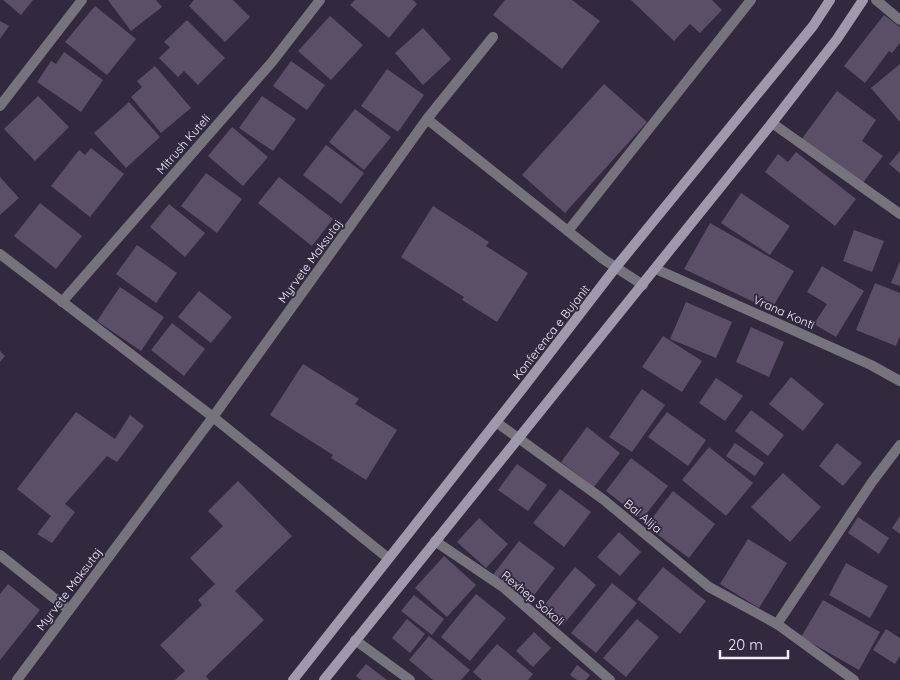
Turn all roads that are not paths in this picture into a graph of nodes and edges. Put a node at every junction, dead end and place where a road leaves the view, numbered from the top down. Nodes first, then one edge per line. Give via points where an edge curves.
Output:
1 (82, 0) edge
2 (320, 0) edge
3 (751, 0) edge
4 (830, 0) edge
5 (863, 0) edge
6 (876, 0) edge
7 (900, 20) edge
8 (493, 38) dead end
9 (0, 106) edge
10 (427, 118) junction
11 (772, 123) junction
12 (900, 214) edge
13 (568, 231) junction
14 (0, 254) edge
15 (616, 267) junction
16 (656, 269) junction
17 (643, 285) junction
18 (62, 302) junction
19 (900, 381) edge
20 (213, 417) junction
21 (496, 422) junction
22 (518, 439) junction
23 (900, 445) edge
24 (435, 541) junction
25 (0, 555) edge
26 (388, 558) junction
27 (69, 610) junction
28 (777, 624) junction
29 (355, 640) junction
30 (17, 680) edge
31 (292, 680) edge
32 (324, 680) edge
33 (410, 680) edge
34 (610, 680) edge
35 (854, 680) edge

1 - 9 street
2 - 18 street, Mitrush Kuteli via 272,62
3 - 13 street
4 - 15 main road, Konferenca e Bujanit via 813,26
5 - 11 main road
6 - 7 street
8 - 10 street, Myrvete Maksutaj
10 - 13 street
10 - 20 street, Myrvete Maksutaj
11 - 12 street
11 - 16 main road
13 - 15 street
14 - 18 street
15 - 17 street
15 - 21 main road, Konferenca e Bujanit
16 - 17 main road
16 - 19 street, Vrana Konti
17 - 22 main road
18 - 20 street
20 - 26 street
20 - 27 street, Myrvete Maksutaj
21 - 22 street, Bal Alija
21 - 26 main road, Konferenca e Bujanit
22 - 24 main road
22 - 28 street, Bal Alija via 604,500 708,587
23 - 28 street
24 - 29 main road
24 - 34 street, Rexhep Sokoli via 503,587
25 - 27 street
26 - 31 main road, Konferenca e Bujanit
27 - 30 street, Myrvete Maksutaj
28 - 35 street, Bal Alija
29 - 32 main road
29 - 33 street

